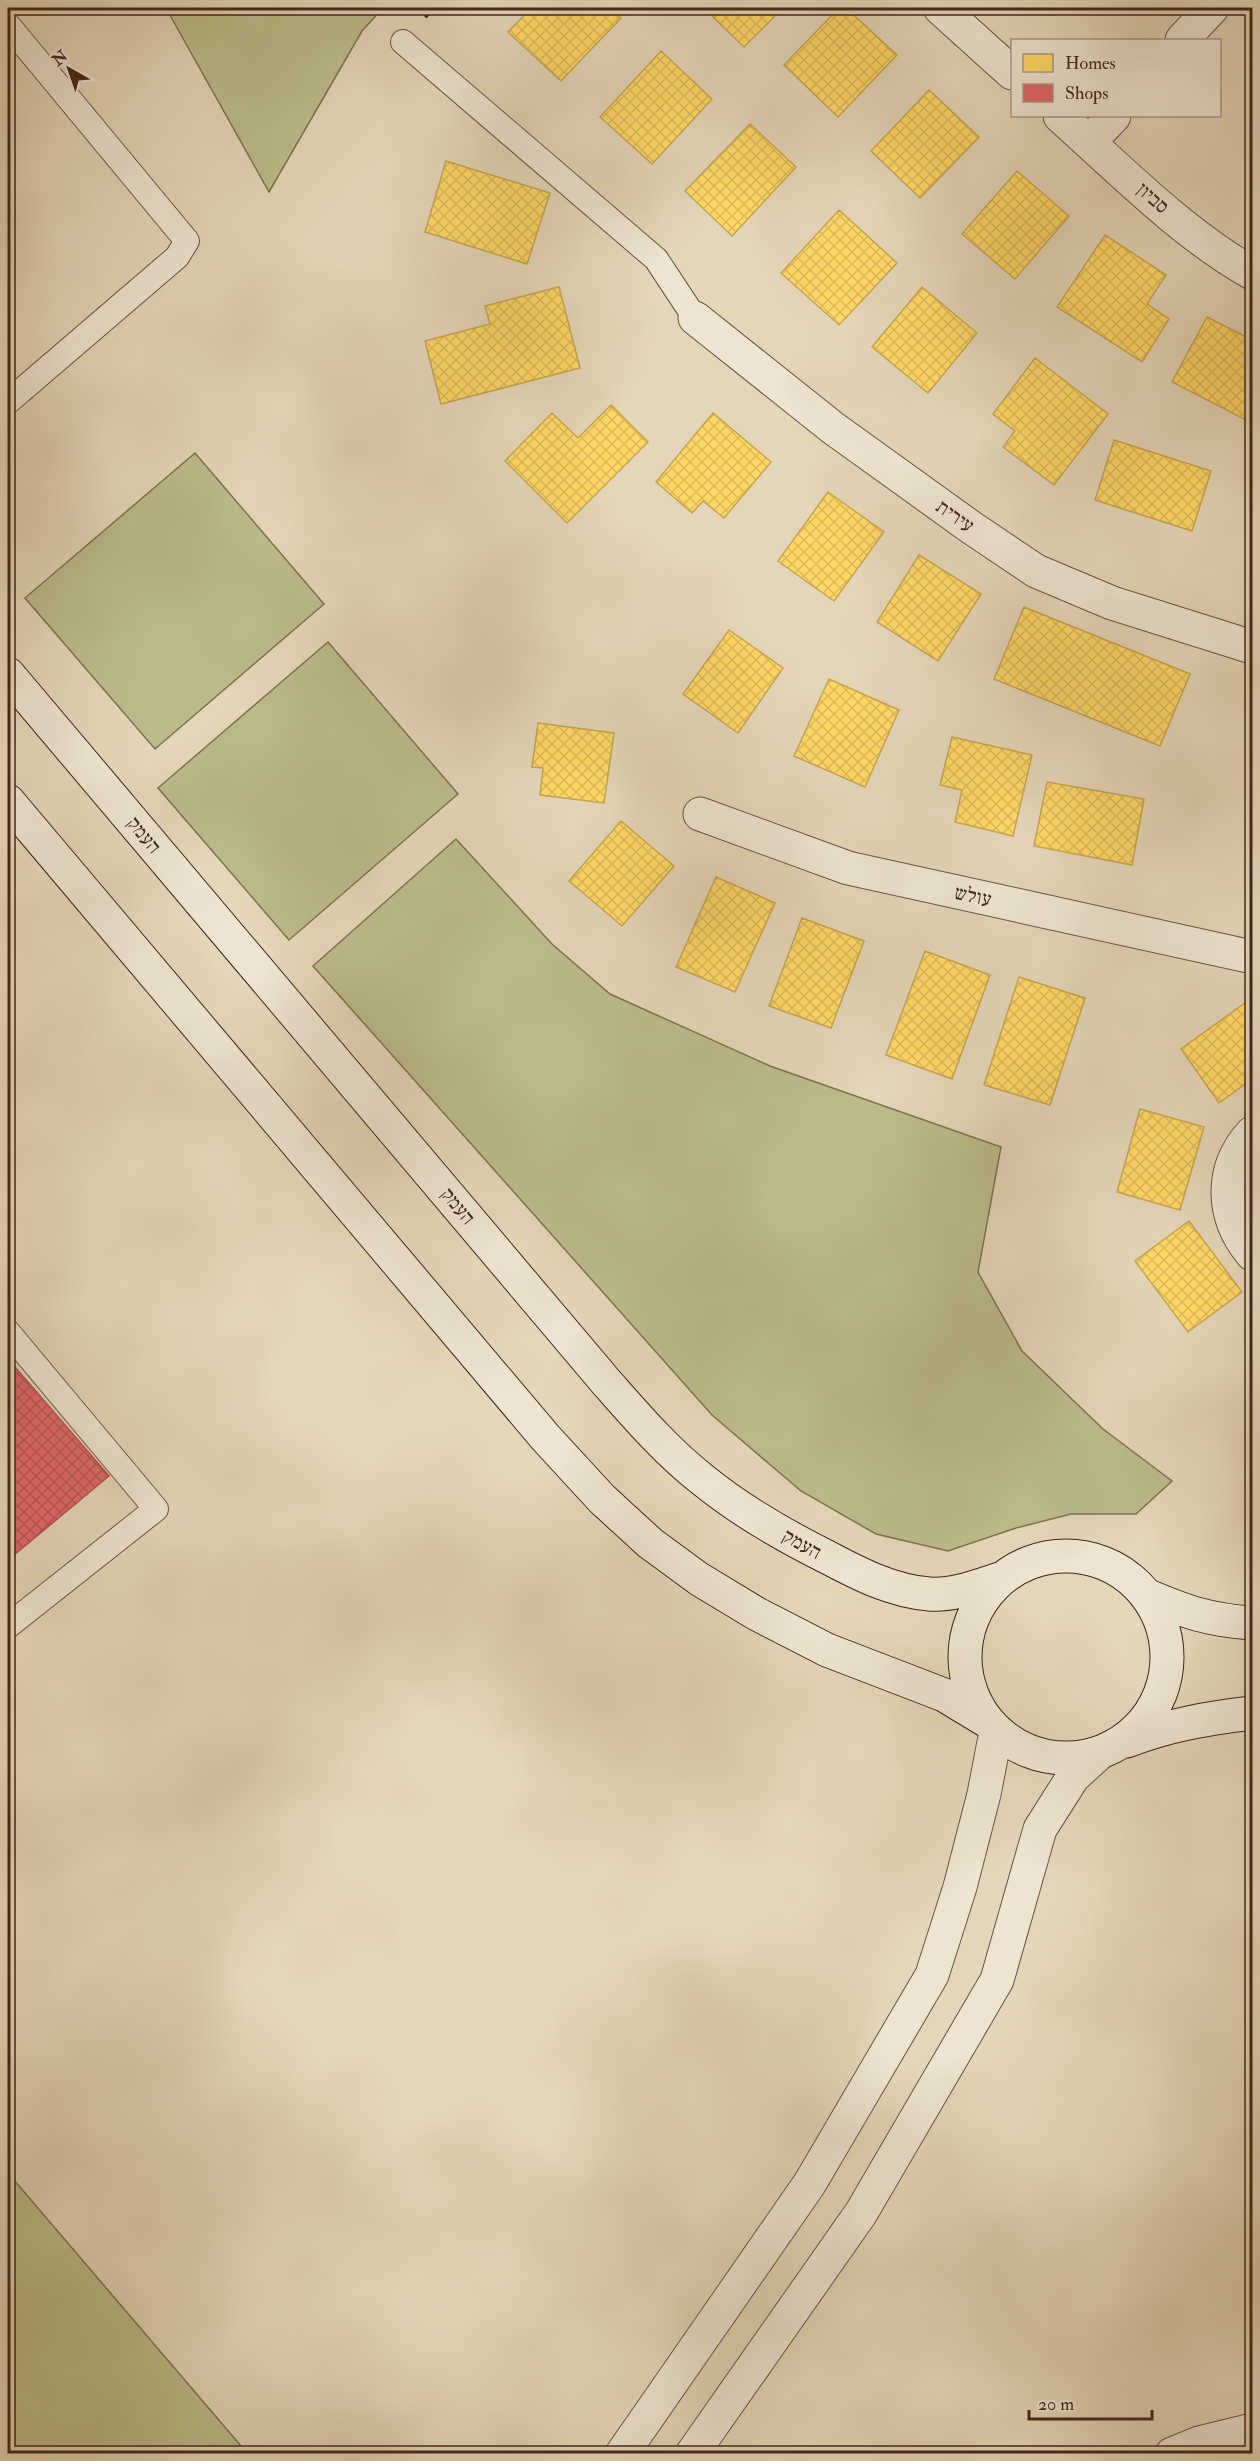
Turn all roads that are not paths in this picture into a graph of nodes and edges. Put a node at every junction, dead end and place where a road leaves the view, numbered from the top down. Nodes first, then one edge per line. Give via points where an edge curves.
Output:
1 (940, 8) edge
2 (1212, 8) edge
3 (8, 25) edge
4 (1183, 39) edge
5 (402, 42) dead end
6 (1011, 72) edge
7 (1061, 117) edge
8 (1113, 117) edge
9 (1089, 142) junction
10 (1252, 273) edge
11 (695, 318) joint
12 (8, 402) edge
13 (1252, 647) edge
14 (8, 674) edge
15 (8, 801) edge
16 (700, 814) dead end
17 (1252, 957) edge
18 (1252, 1133) edge
19 (1252, 1254) edge
20 (8, 1332) edge
21 (1000, 1579) junction
22 (1146, 1595) junction
23 (1252, 1623) edge
24 (8, 1626) edge
25 (1252, 1713) edge
26 (991, 1727) junction
27 (1105, 1751) junction
28 (1252, 2430) edge
29 (622, 2454) edge
30 (692, 2454) edge
31 (1172, 2454) edge

1 - 6 main road
2 - 4 main road
3 - 12 lane via 187,241 177,257
5 - 11 lane via 656,259
7 - 9 main road, סביון
8 - 9 main road
9 - 10 main road, סביון via 1163,208
11 - 13 main road, עירית via 841,434 1036,571 1112,603
14 - 21 main road, העמק via 659,1441 702,1480 745,1511 860,1575 930,1594 964,1590
15 - 26 main road via 545,1437 602,1499 699,1580 757,1614 827,1650 944,1695
16 - 17 main road, עולש via 848,868
18 - 19 main road via 1241,1146 1229,1174 1229,1211 1240,1239
20 - 24 lane via 156,1509
21 - 22 main road via 1031,1561 1066,1555 1112,1566
21 - 26 main road via 977,1606 965,1640 964,1670 974,1703
22 - 23 main road via 1218,1621
22 - 27 main road via 1160,1617 1168,1652 1164,1687 1152,1712 1128,1739
25 - 27 main road via 1158,1729
26 - 27 main road via 1025,1752 1060,1760
26 - 29 main road via 984,1794 932,1975 810,2183
27 - 30 main road via 1073,1778 1040,1829 997,1980 861,2214
28 - 31 main road

